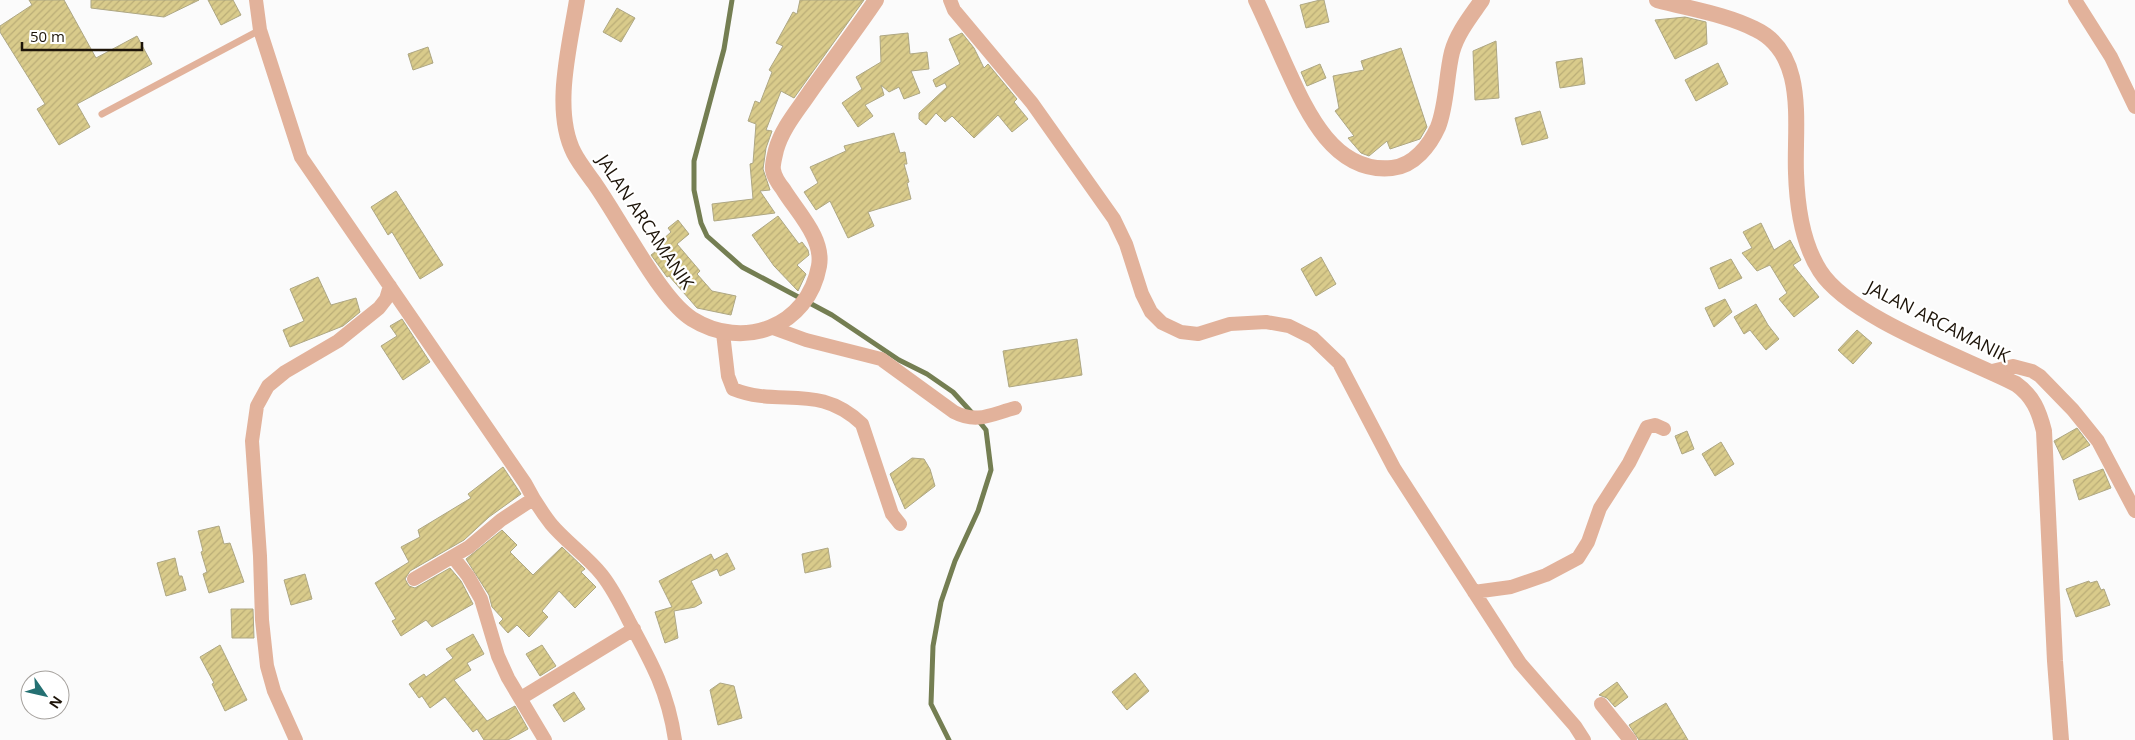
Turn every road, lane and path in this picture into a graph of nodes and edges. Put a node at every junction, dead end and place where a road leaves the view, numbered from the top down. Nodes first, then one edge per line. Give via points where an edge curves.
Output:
1 (256, 0) edge
2 (577, 0) edge
3 (876, 0) edge
4 (950, 0) edge
5 (1256, 0) edge
6 (1482, 0) edge
7 (1657, 0) edge
8 (2075, 0) edge
9 (260, 30) junction
10 (2135, 107) edge
11 (102, 114) dead end
12 (390, 286) junction
13 (773, 328) junction
14 (723, 332) junction
15 (1992, 371) junction
16 (1015, 408) dead end
17 (1664, 429) dead end
18 (533, 499) junction
19 (2135, 511) edge
20 (900, 524) dead end
21 (453, 557) junction
22 (414, 579) dead end
23 (1474, 592) junction
24 (634, 629) junction
25 (521, 698) junction
26 (1600, 704) dead end
27 (296, 740) edge
28 (545, 740) edge
29 (675, 740) edge
30 (1584, 740) edge
31 (1630, 740) edge
32 (2062, 740) edge

1 - 9 street
2 - 14 street, JALAN ARCAMANIK via 567,62 563,117 573,152 676,305 692,319
3 - 13 street, JALAN ARCAMANIK via 788,124 776,148 773,170 814,234 819,248 819,266 812,289 784,321
4 - 23 street via 954,10 1032,103 1114,219 1151,312 1162,323 1181,332 1198,334 1230,324 1266,322 1289,326 1312,338 1339,363 1394,468
5 - 6 street via 1317,128 1334,147 1357,164 1383,169 1410,163 1423,151 1438,126 1452,50
7 - 15 street, JALAN ARCAMANIK via 1756,29 1780,48 1791,70 1795,97 1799,208 1807,244 1820,272 1840,293 1864,310
8 - 10 street via 2111,57
9 - 11 lane
9 - 12 street via 301,157
12 - 18 street via 525,482
12 - 27 street via 379,308 338,342 285,372 268,386 257,406 252,441 267,666 274,691
13 - 14 street, JALAN ARCAMANIK via 747,333
13 - 16 street via 806,340 882,359 967,418 975,419
14 - 20 street via 728,376 733,389 745,394 819,399 837,405 862,424 892,514
15 - 19 street via 2013,366 2040,376 2098,441
15 - 32 street, JALAN ARCAMANIK via 2025,390 2039,411 2044,431
17 - 23 street via 1655,425 1647,427 1600,508 1588,542 1578,558 1546,575 1511,587
18 - 21 street
18 - 24 street via 552,525 602,575
21 - 22 street
21 - 25 street via 481,599 498,656
23 - 30 street via 1520,663
24 - 25 street
24 - 29 street via 664,688
25 - 28 street
26 - 31 street

